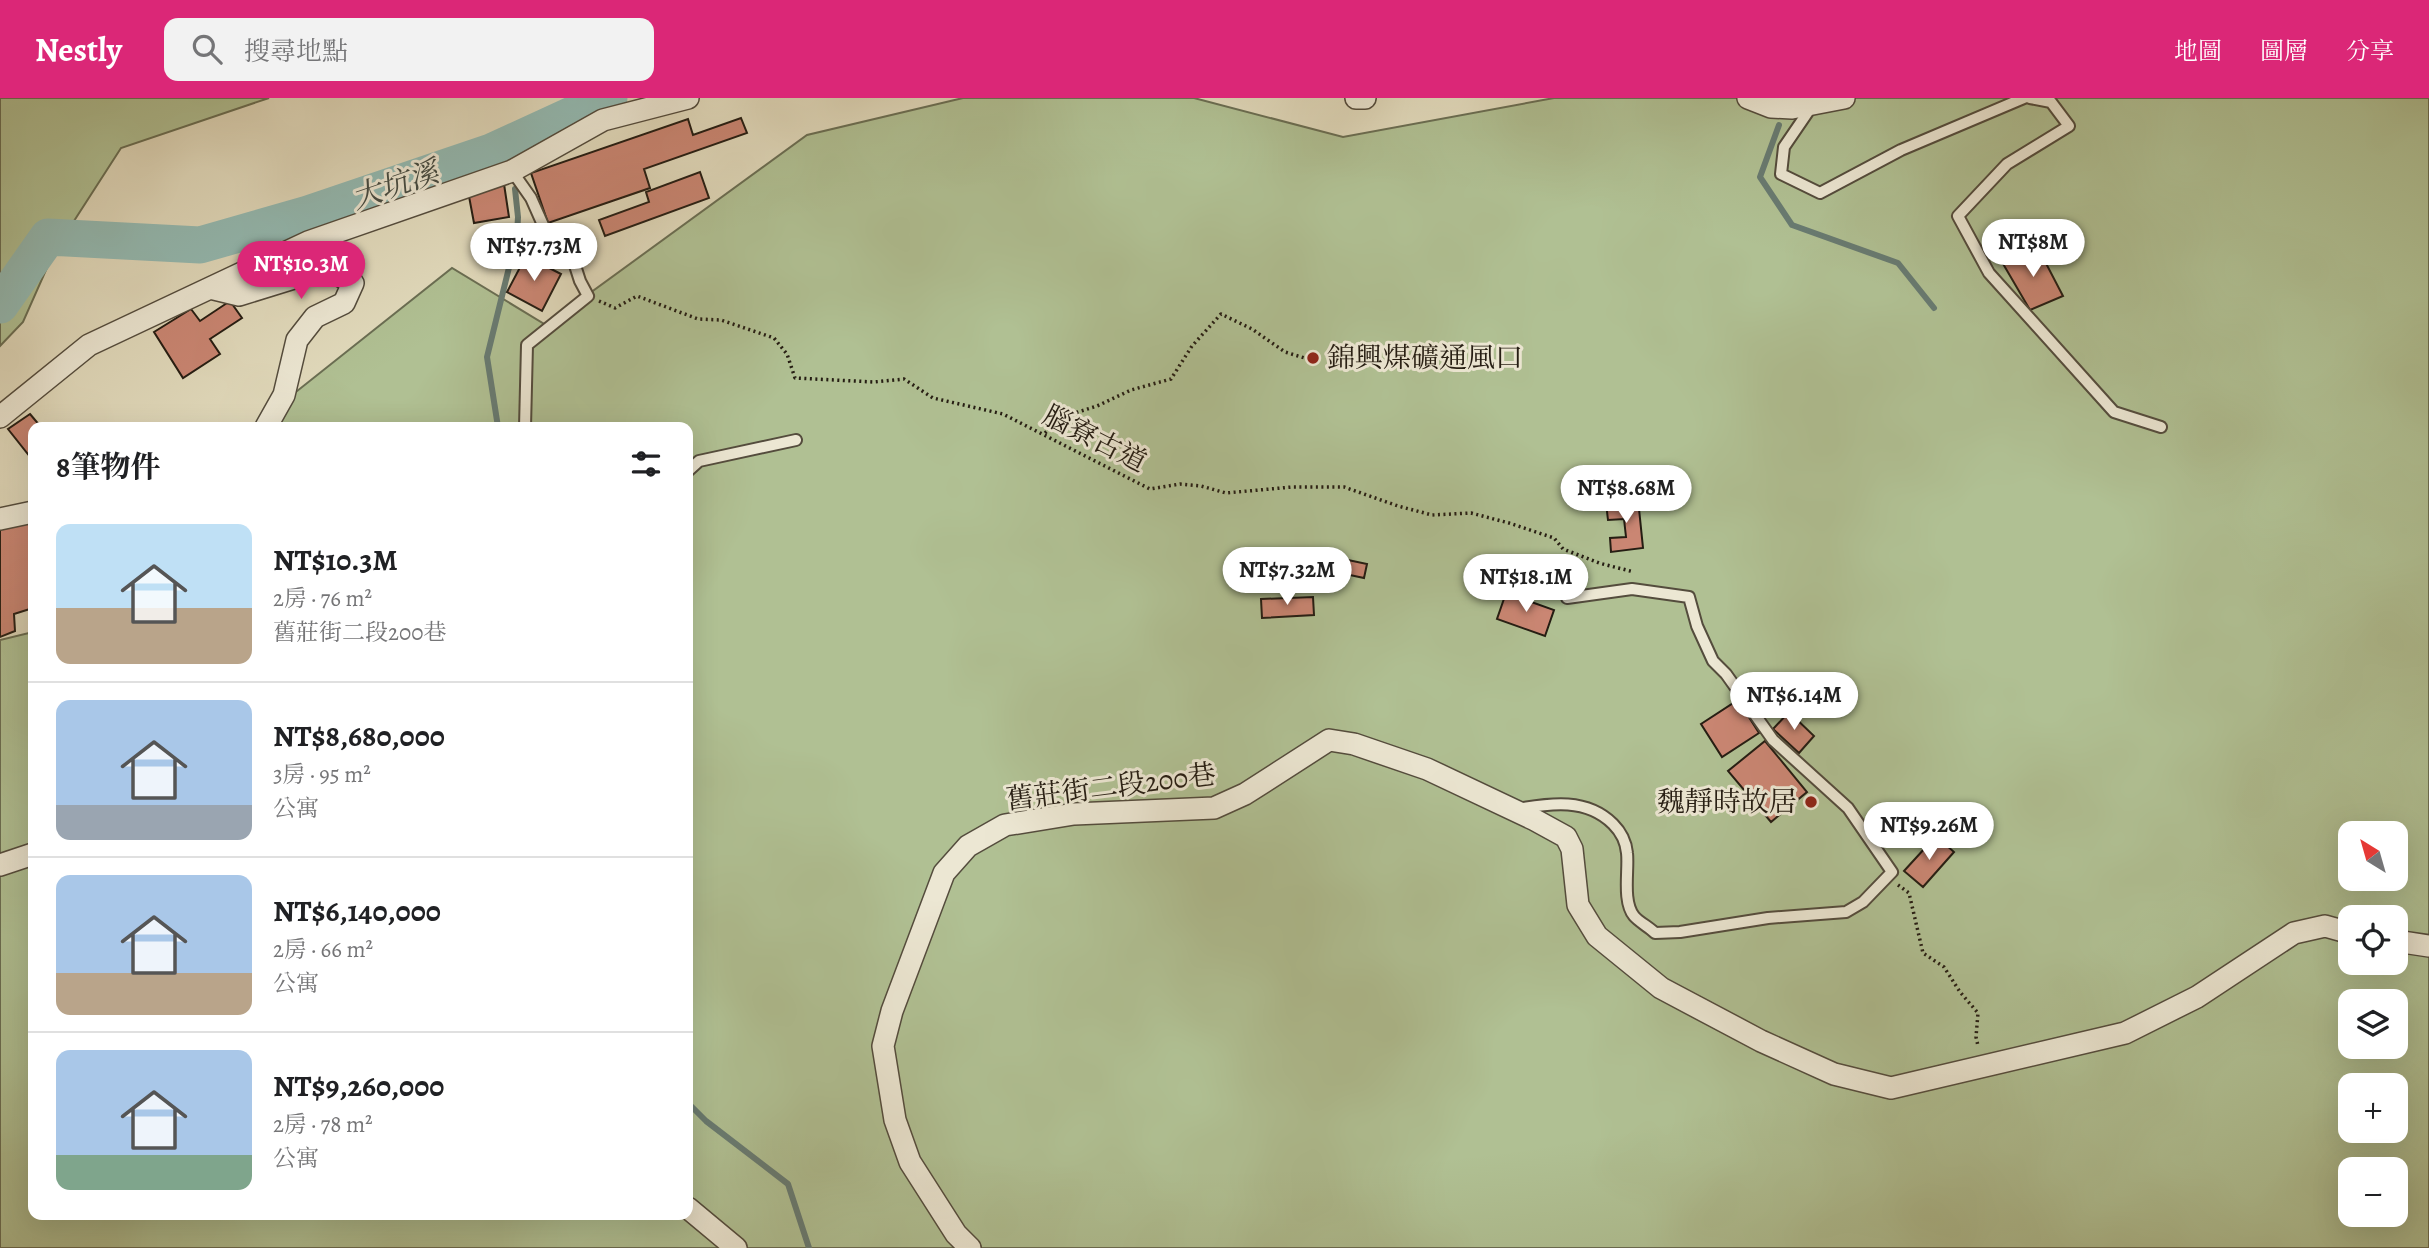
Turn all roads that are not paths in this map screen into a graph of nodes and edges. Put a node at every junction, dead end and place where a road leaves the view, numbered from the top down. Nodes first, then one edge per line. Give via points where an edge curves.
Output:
1 (688, 98) edge
2 (1356, 98) edge
3 (1365, 98) edge
4 (1748, 98) edge
5 (1844, 98) edge
6 (2024, 98) edge
7 (2030, 98) edge
8 (1814, 104) junction
9 (507, 173) junction
10 (209, 288) junction
11 (0, 417) edge
12 (268, 422) edge
13 (525, 422) edge
14 (2161, 426) dead end
15 (796, 439) dead end
16 (693, 466) edge
17 (28, 513) edge
18 (0, 519) edge
19 (1566, 598) dead end
20 (1511, 810) junction
21 (28, 856) edge
22 (0, 865) edge
23 (2338, 930) edge
24 (2408, 943) edge
25 (2429, 946) edge
26 (693, 1212) edge
27 (736, 1248) edge
28 (970, 1248) edge

1 - 9 street via 603,120
2 - 3 street
4 - 8 street via 1771,107
5 - 8 street
6 - 8 lane via 1901,150 1820,193 1781,174 1784,147
7 - 14 lane via 2052,102 2069,126 2007,164 1958,216 1989,273 2114,412
9 - 10 street via 309,242
9 - 13 lane via 531,198 547,234 571,253 588,296 527,345
10 - 11 street via 89,345
10 - 12 street via 239,295 310,273 337,274 353,283 344,303 315,317 298,340 284,395
15 - 16 lane via 699,461
17 - 18 street
19 - 20 lane via 1632,589 1689,597 1713,661 1773,740 1848,808 1892,872 1863,902 1846,912 1655,933 1633,915 1625,882 1627,851 1620,832 1603,814 1579,805
20 - 23 street, 舊莊街二段200巷 via 1566,837 1572,849 1578,905 1597,936 1661,988 1834,1074 1891,1088 2125,1033 2197,997 2294,933 2325,926
20 - 28 street, 舊莊街二段200巷 via 1427,769 1329,740 1245,794 1214,807 1074,814 1005,825 968,846 944,873 883,1046 895,1120 909,1162
21 - 22 street
24 - 25 street
26 - 27 street

